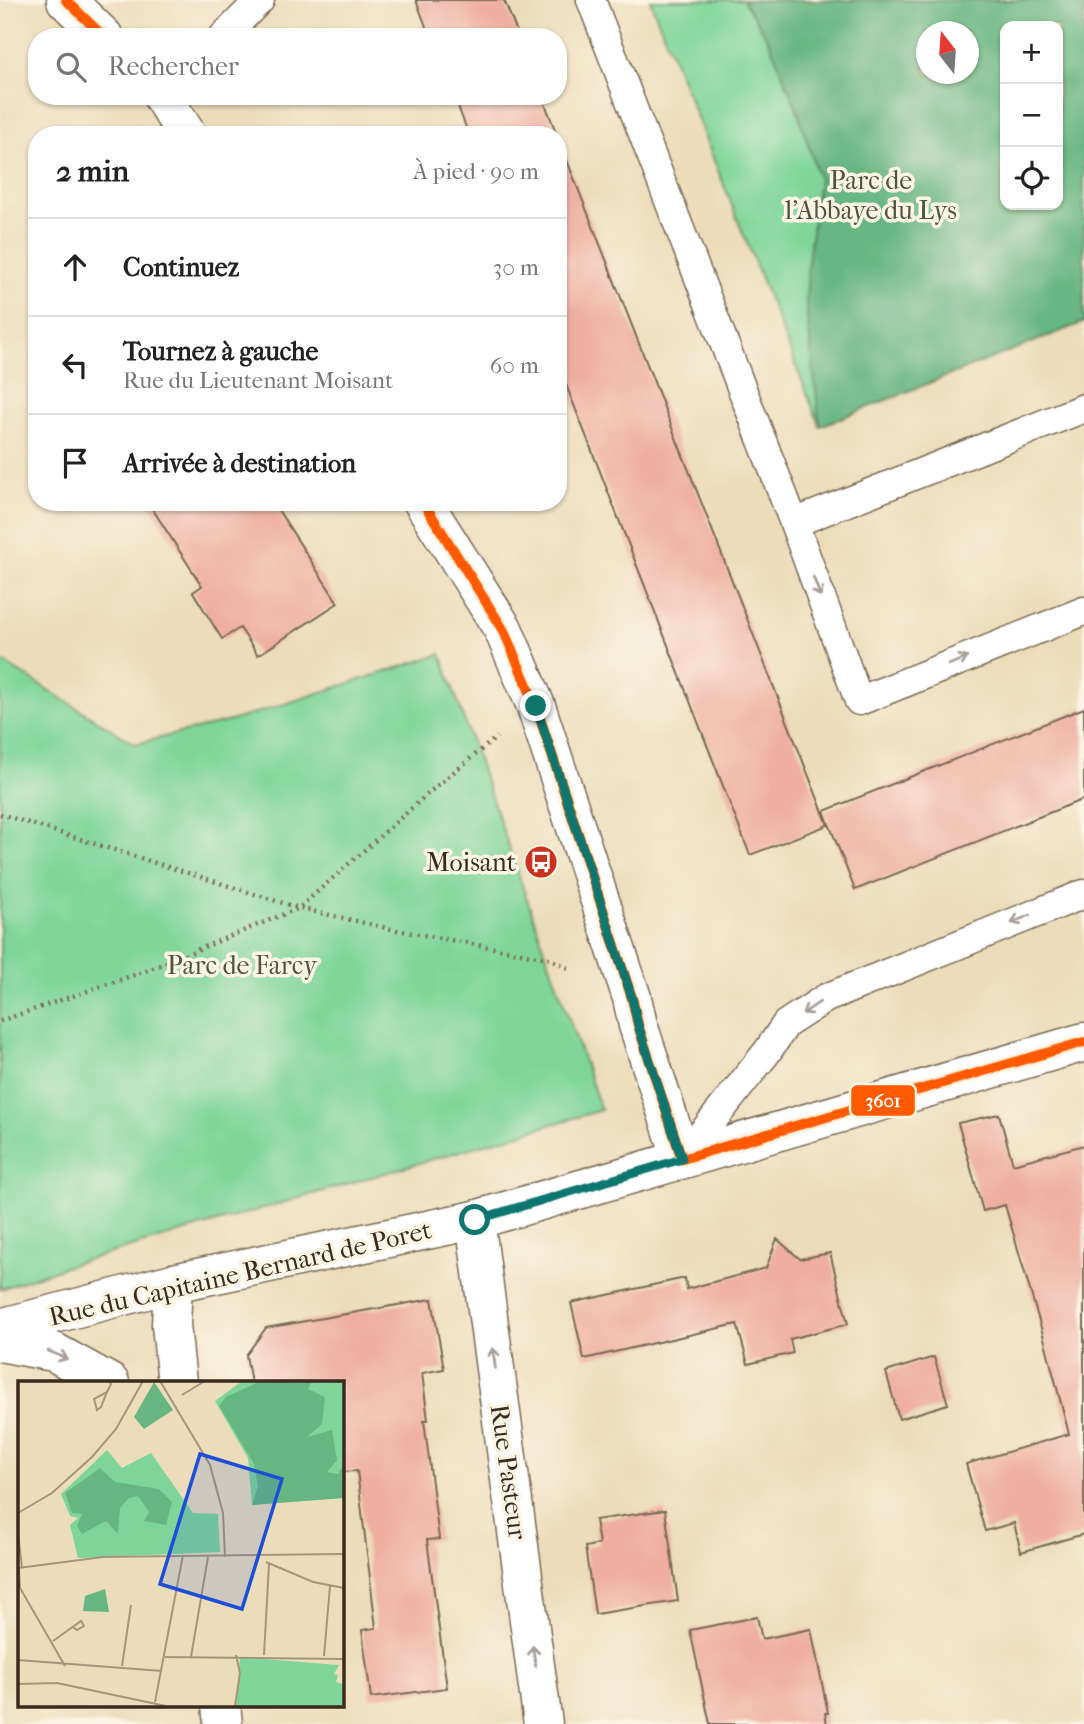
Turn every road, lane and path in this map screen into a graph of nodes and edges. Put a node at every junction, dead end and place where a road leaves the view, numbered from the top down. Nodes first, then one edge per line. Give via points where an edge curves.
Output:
1 (65, 0) edge
2 (260, 0) edge
3 (590, 0) edge
4 (95, 28) edge
5 (232, 28) edge
6 (168, 105) edge
7 (181, 126) edge
8 (1084, 408) edge
9 (429, 511) edge
10 (794, 523) junction
11 (1084, 611) edge
12 (536, 706) junction
13 (0, 814) edge
14 (1084, 894) edge
15 (299, 908) junction
16 (632, 998) junction
17 (0, 1021) edge
18 (1084, 1042) edge
19 (682, 1159) junction
20 (475, 1220) junction
21 (173, 1283) junction
22 (0, 1328) edge
23 (0, 1342) edge
24 (106, 1381) edge
25 (177, 1381) edge
26 (220, 1706) edge
27 (223, 1724) edge
28 (543, 1724) edge

1 - 4 street
2 - 5 lane
3 - 10 lane
6 - 7 street
8 - 10 lane
9 - 12 street via 503,629
10 -> 11 lane via 859,701
12 - 15 path via 439,784
12 - 16 street
13 - 15 path
14 -> 19 lane via 826,998 786,1024
15 - 16 path via 548,958
15 - 17 path via 143,972
16 - 19 street
18 - 19 street, Rue du Capitaine Bernard de Poret
19 - 20 street, Rue du Capitaine Bernard de Poret
20 - 21 street, Rue du Capitaine Bernard de Poret
28 -> 20 street, Rue Pasteur
21 - 22 street, Rue du Capitaine Bernard de Poret
21 - 25 street via 171,1325
23 -> 24 street via 54,1352
26 - 27 street

